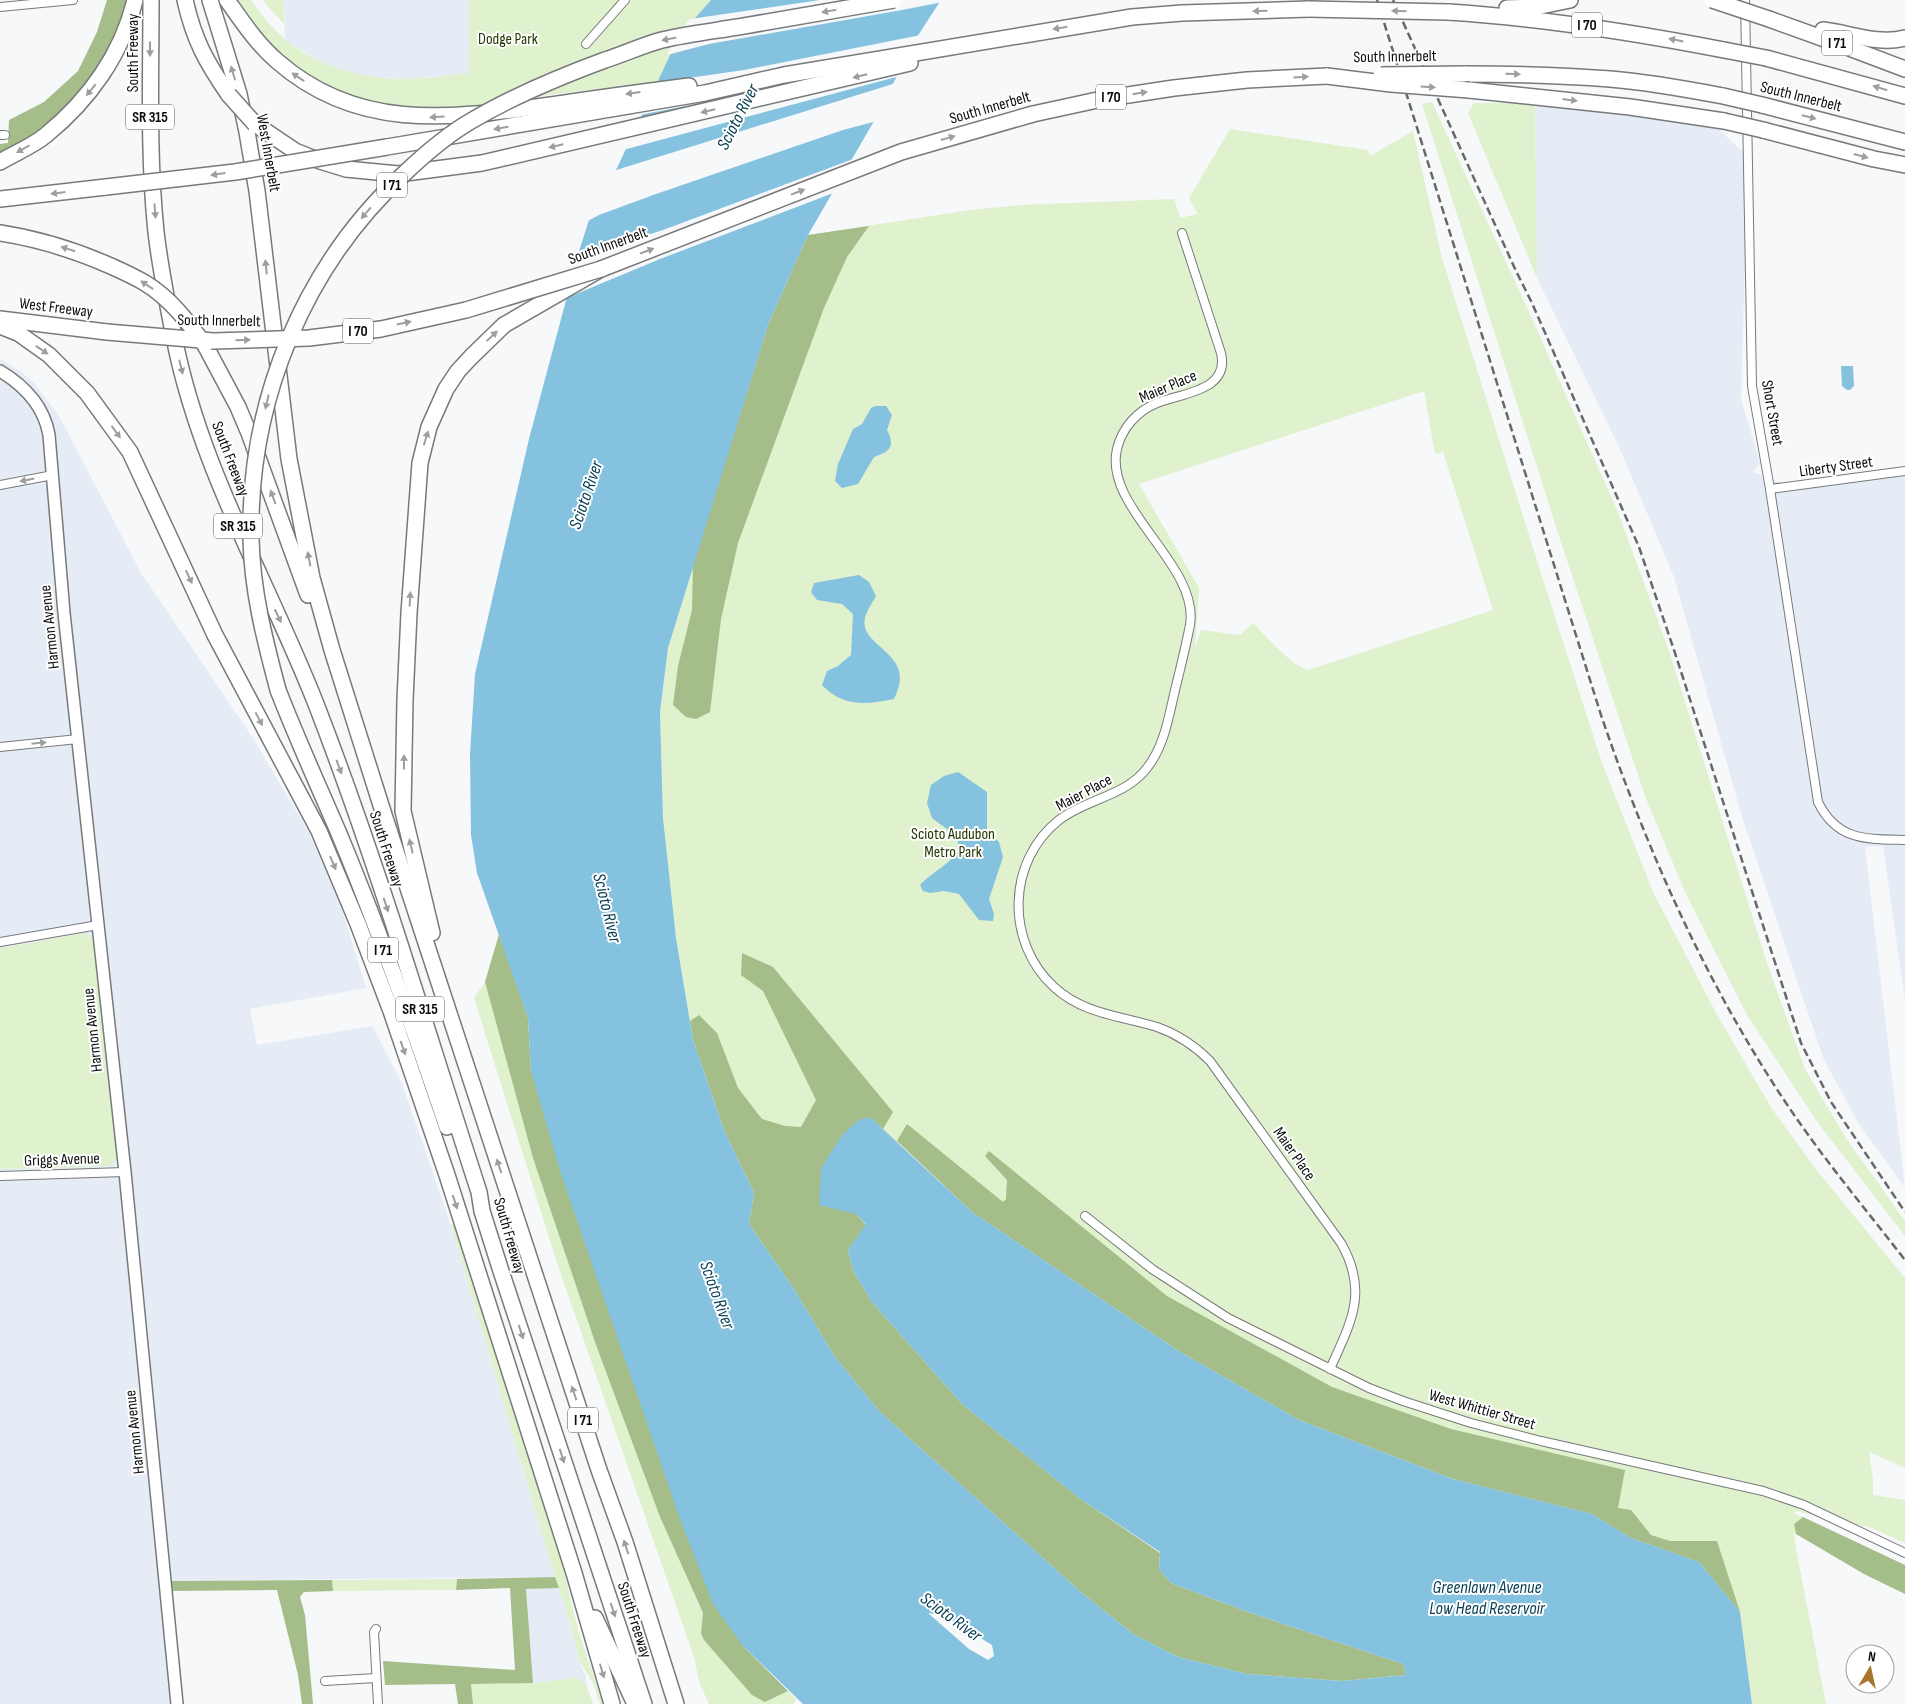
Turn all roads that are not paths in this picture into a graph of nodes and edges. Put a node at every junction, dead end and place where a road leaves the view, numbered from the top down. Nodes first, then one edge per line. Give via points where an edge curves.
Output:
1 (73, 0) edge
2 (135, 0) edge
3 (151, 0) edge
4 (184, 0) edge
5 (210, 0) edge
6 (227, 0) edge
7 (625, 0) edge
8 (894, 0) edge
9 (1570, 0) edge
10 (1712, 0) edge
11 (1744, 0) edge
12 (0, 6) edge
13 (1448, 12) junction
14 (1797, 28) junction
15 (1905, 38) edge
16 (989, 40) junction
17 (586, 44) dead end
18 (1905, 69) edge
19 (1327, 76) junction
20 (733, 85) junction
21 (1905, 96) edge
22 (1905, 142) edge
23 (0, 162) edge
24 (1905, 166) edge
25 (0, 200) edge
26 (0, 232) edge
27 (1182, 233) dead end
28 (601, 268) junction
29 (271, 316) joint
30 (0, 319) edge
31 (0, 326) edge
32 (107, 332) joint
33 (0, 371) edge
34 (1905, 471) edge
35 (54, 475) junction
36 (0, 485) edge
37 (1770, 489) junction
38 (344, 690) junction
39 (78, 739) junction
40 (0, 747) edge
41 (1905, 840) edge
42 (98, 925) junction
43 (0, 942) edge
44 (465, 1063) junction
45 (125, 1172) junction
46 (0, 1176) edge
47 (482, 1211) junction
48 (1085, 1216) dead end
49 (1330, 1369) junction
50 (1905, 1553) edge
51 (574, 1573) junction
52 (646, 1610) junction
53 (376, 1629) dead end
54 (376, 1678) junction
55 (325, 1681) dead end
56 (177, 1704) edge
57 (378, 1704) edge
58 (612, 1704) edge
59 (635, 1704) edge
60 (644, 1704) edge
61 (676, 1704) edge
62 (684, 1704) edge

1 - 12 street
2 -> 23 highway via 119,46 92,88 45,136
3 -> 47 highway, South Freeway / SR 315 via 150,121 156,233 174,338 187,390 207,452 293,648 339,768 476,1182
16 -> 4 highway, bridge via 854,78 482,163 398,174 346,169 320,161 295,151 255,124 229,96 204,56
29 -> 5 highway, West Innerbelt / SR 315 via 247,132 239,94
20 -> 6 highway via 705,83 468,115 425,117 384,113 341,101 298,77 258,43
7 - 17 street
8 -> 47 highway, I 71, bridge via 662,40 576,71 469,122 417,161 380,198 338,249 295,322 270,390 258,443 251,540 259,611 278,690 404,1002 470,1193
9 - 13 highway via 1536,7
10 - 14 highway, I 71, bridge
11 - 37 street, Short Street via 1751,370
13 -> 16 highway, South Innerbelt / I 70, bridge via 1309,9 1182,13 1132,17
21 -> 13 highway, South Innerbelt / I 70, bridge via 1766,58 1652,36 1554,21
14 - 15 highway via 1830,30 1872,39
14 - 18 highway, I 71
16 - 20 highway, South Innerbelt / I 70
19 -> 22 highway, South Innerbelt / I 70, bridge via 1464,74 1610,79 1724,96
19 -> 24 highway, bridge via 1612,105 1724,120
28 -> 19 highway, South Innerbelt / I 70 via 901,152 1033,114 1174,88
20 -> 25 highway, South Innerbelt / I 70, bridge via 705,93 226,173
38 -> 26 highway, bridge via 249,433 205,344 166,299 146,284 85,255
27 - 49 street, Maier Place via 1221,353 1220,375 1209,384 1156,403 1133,419 1121,437 1116,459 1117,476 1125,496 1177,575 1189,604 1190,626 1169,716 1160,748 1135,780 1072,811 1040,840 1022,878 1019,924 1029,954 1044,977 1064,996 1091,1010 1174,1034 1210,1061 1340,1243 1355,1279 1355,1302
32 -> 28 highway, South Innerbelt / I 70, bridge via 213,342 309,338 380,329 466,310
44 -> 28 highway, I 71, bridge via 403,811 409,613 420,463 437,408 458,371 504,325
38 -> 29 highway, South Freeway / SR 315 via 309,560 289,459
30 - 32 highway, West Freeway / I 70
31 -> 51 highway via 18,333 49,354 87,393 130,452 215,635 319,831 391,1011
33 - 35 main road, Harmon Avenue via 20,384 41,410 47,422
34 - 37 street, Liberty Street
35 -> 36 street
35 - 39 main road, Harmon Avenue via 64,613
37 - 41 street, Short Street via 1818,802 1831,823 1840,830 1857,837
38 - 44 highway, South Freeway / SR 315
40 -> 39 street
39 - 42 main road, Harmon Avenue
42 - 43 street
42 - 45 main road, Harmon Avenue
52 -> 44 highway, South Freeway / I 71
45 - 46 street, Griggs Avenue
45 - 56 main road, Harmon Avenue
47 -> 60 highway, South Freeway / I 71
48 - 49 street, West Whittier Street via 1152,1269 1210,1306
49 - 50 street, West Whittier Street via 1369,1388 1471,1423 1776,1495
51 -> 58 highway
51 - 59 highway
52 - 61 highway, South Freeway / I 71
52 - 62 highway
53 - 54 street
54 - 55 street
54 - 57 street

